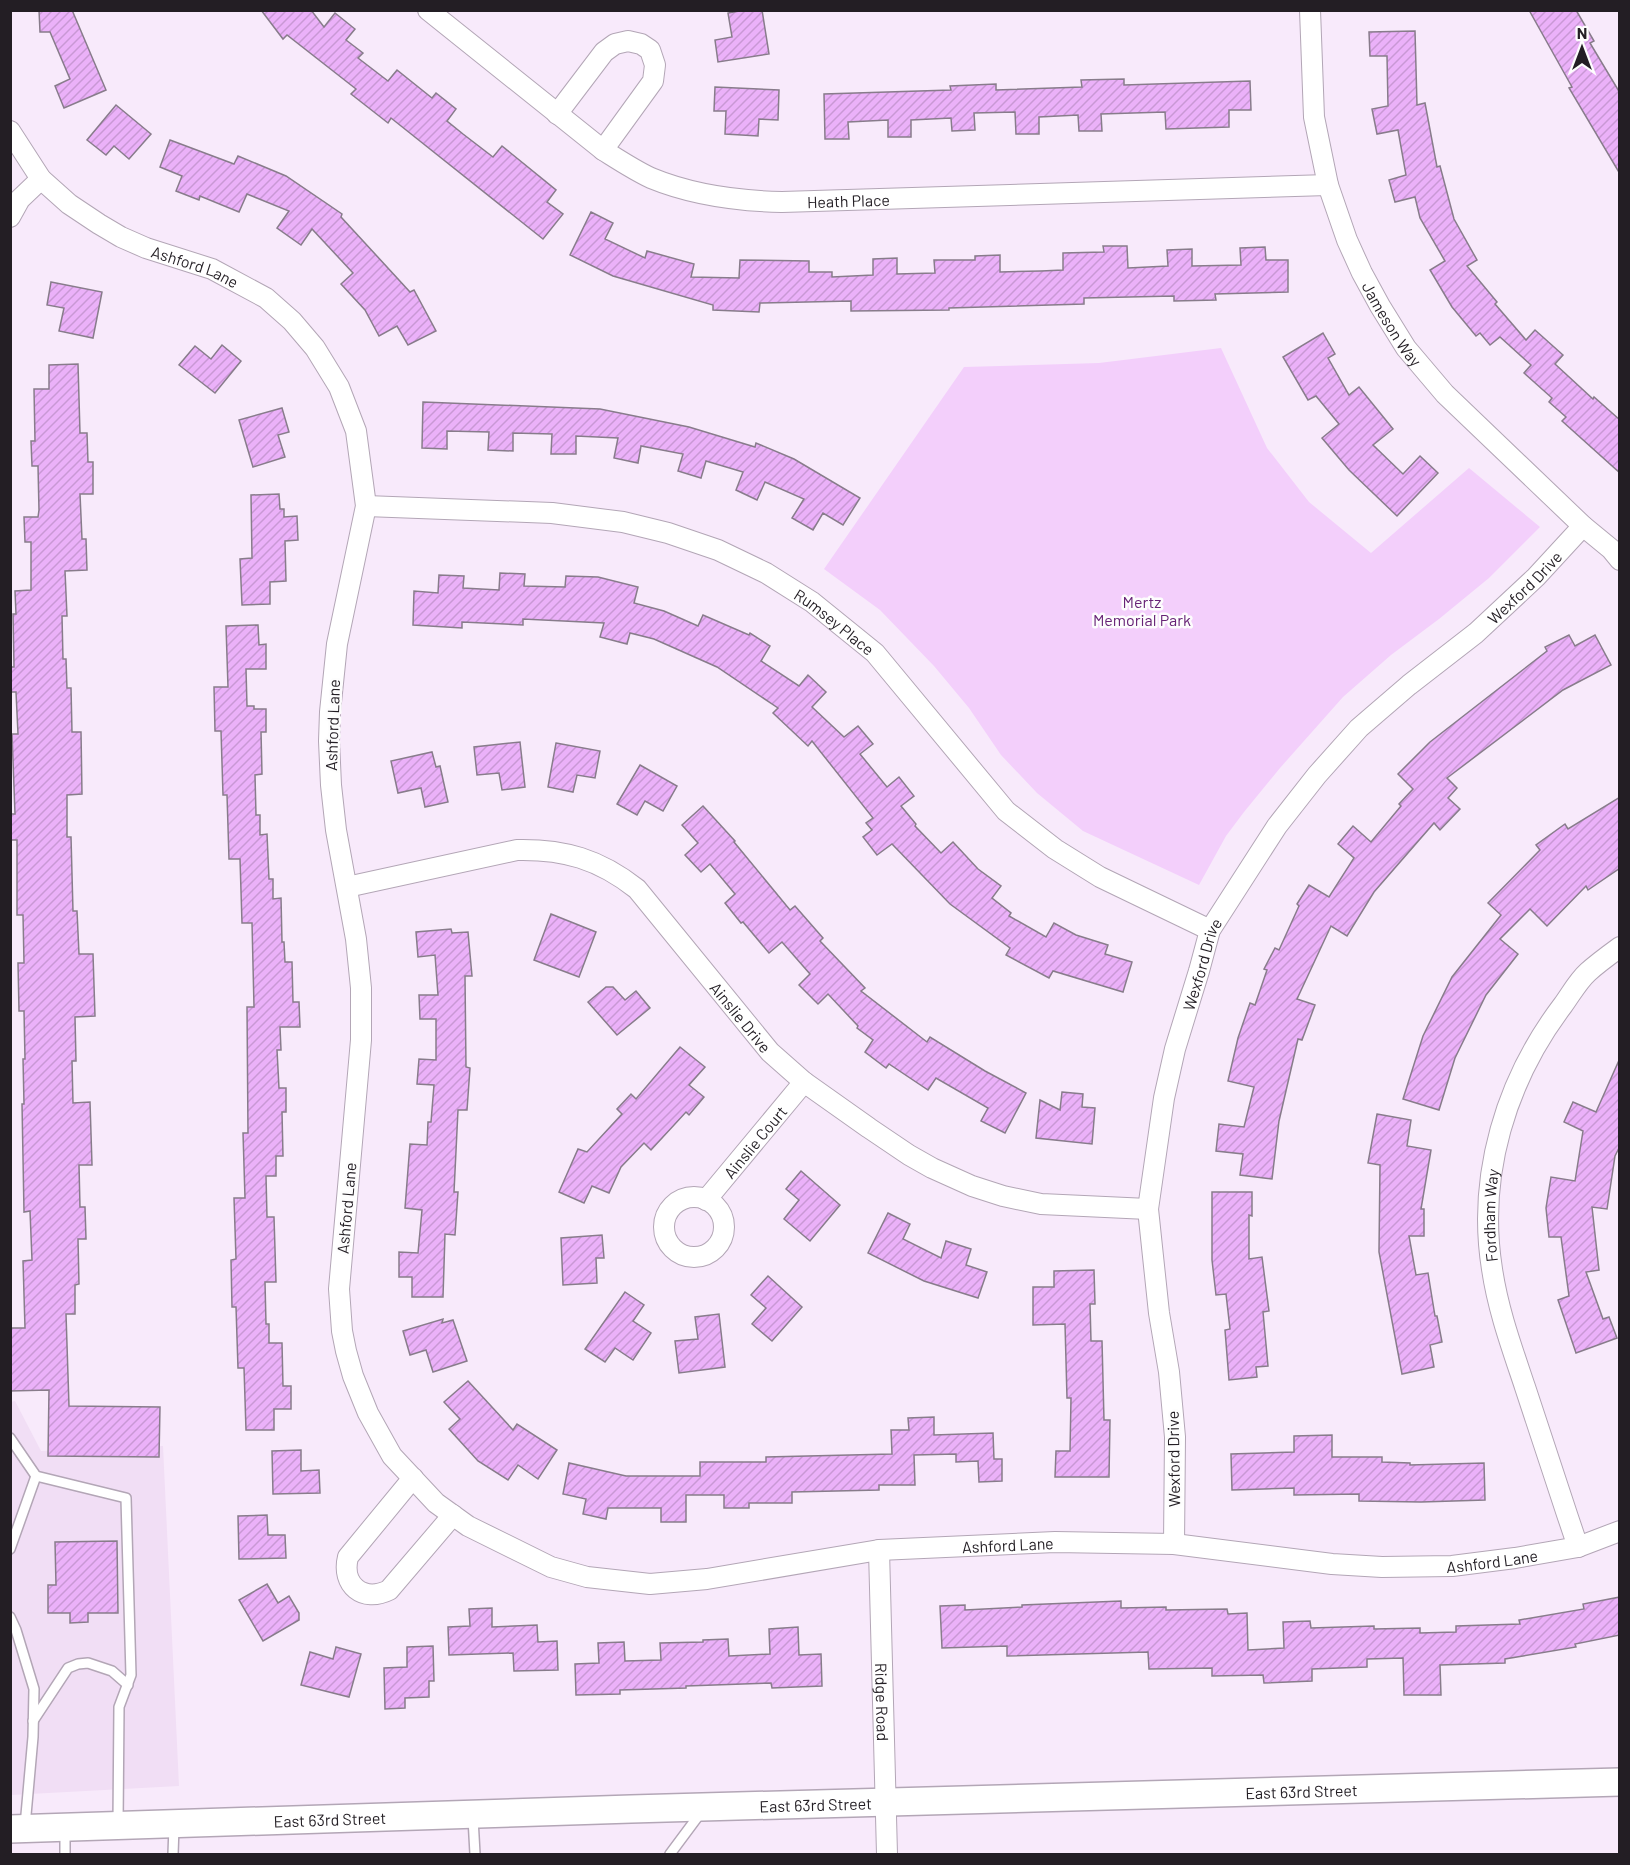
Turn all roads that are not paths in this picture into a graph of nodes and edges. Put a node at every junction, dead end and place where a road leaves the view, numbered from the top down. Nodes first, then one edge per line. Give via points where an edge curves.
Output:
1 (428, 10) edge
2 (1310, 10) edge
3 (557, 114) junction
4 (10, 131) edge
5 (603, 150) junction
6 (41, 179) junction
7 (1328, 185) junction
8 (10, 217) edge
9 (366, 506) junction
10 (1584, 526) junction
11 (1620, 560) edge
12 (347, 887) junction
13 (1210, 930) junction
14 (1620, 947) edge
15 (804, 1082) junction
16 (706, 1200) dead end
17 (1148, 1209) junction
18 (10, 1438) edge
19 (36, 1476) junction
20 (413, 1478) junction
21 (453, 1515) junction
22 (1620, 1531) edge
23 (1174, 1544) junction
24 (1578, 1547) junction
25 (10, 1550) edge
26 (879, 1550) junction
27 (10, 1617) edge
28 (128, 1684) junction
29 (33, 1721) junction
30 (1620, 1782) edge
31 (886, 1804) junction
32 (705, 1808) junction
33 (473, 1816) junction
34 (174, 1824) junction
35 (118, 1826) junction
36 (65, 1827) junction
37 (18, 1829) edge
38 (65, 1854) edge
39 (173, 1854) edge
40 (475, 1854) edge
41 (670, 1854) edge
42 (887, 1854) edge

1 - 3 street, Heath Place
2 - 7 street, Jameson Way via 1314,117
3 - 5 street, Heath Place
3 - 5 street via 604,52 615,44 628,41 650,50 655,65 653,81
4 - 6 street, Ashford Lane
5 - 7 street, Heath Place via 652,178 696,192 753,201
6 - 8 street via 20,199
6 - 9 street, Ashford Lane via 69,204 121,237 212,269 266,298 292,321 315,348 350,411
7 - 10 street, Jameson Way via 1362,273 1407,348 1445,394
9 - 12 street, Ashford Lane via 337,644 330,712 331,785
9 - 13 street, Rumsey Place via 552,513 623,522 718,550 766,573 812,602 875,652 1006,811 1100,877
10 - 11 street, Jameson Way
10 - 13 street, Wexford Drive via 1476,633 1359,728 1277,826
12 - 15 street, Ainslie Drive via 517,850 543,849 591,861 637,889 771,1052
12 - 20 street, Ashford Lane via 360,978 361,1040 339,1288 342,1331 352,1376 368,1413 393,1456
13 - 17 street, Wexford Drive via 1174,1049
14 - 24 street, Fordham Way via 1586,974 1532,1051 1501,1125 1490,1183 1491,1269 1500,1312
15 - 16 street, Ainslie Court
15 - 17 street, Ainslie Drive via 909,1155 972,1186 1041,1204
17 - 23 street, Wexford Drive via 1175,1437
18 - 19 lane
19 - 25 lane
19 - 28 lane via 126,1498 131,1675
20 - 21 street, Ashford Lane
20 - 21 street via 348,1557 346,1574 356,1589 372,1595 389,1590
21 - 26 street, Ashford Lane via 551,1567 624,1582 699,1581
22 - 24 street, Ashford Lane
23 - 24 street, Ashford Lane via 1332,1564 1420,1568
23 - 26 street, Ashford Lane via 1054,1542
26 - 31 street, Ridge Road
27 - 29 lane via 34,1689
28 - 29 lane via 112,1671 78,1664 68,1668
28 - 35 lane via 119,1707
29 - 37 lane
30 - 31 main road, East 63rd Street
31 - 32 main road, East 63rd Street
31 - 42 street, Ridge Road
32 - 33 main road, East 63rd Street
32 - 41 lane
33 - 34 main road, East 63rd Street
33 - 40 lane
34 - 35 main road, East 63rd Street
34 - 39 lane
35 - 36 main road, East 63rd Street
36 - 37 main road, East 63rd Street
36 - 38 lane

